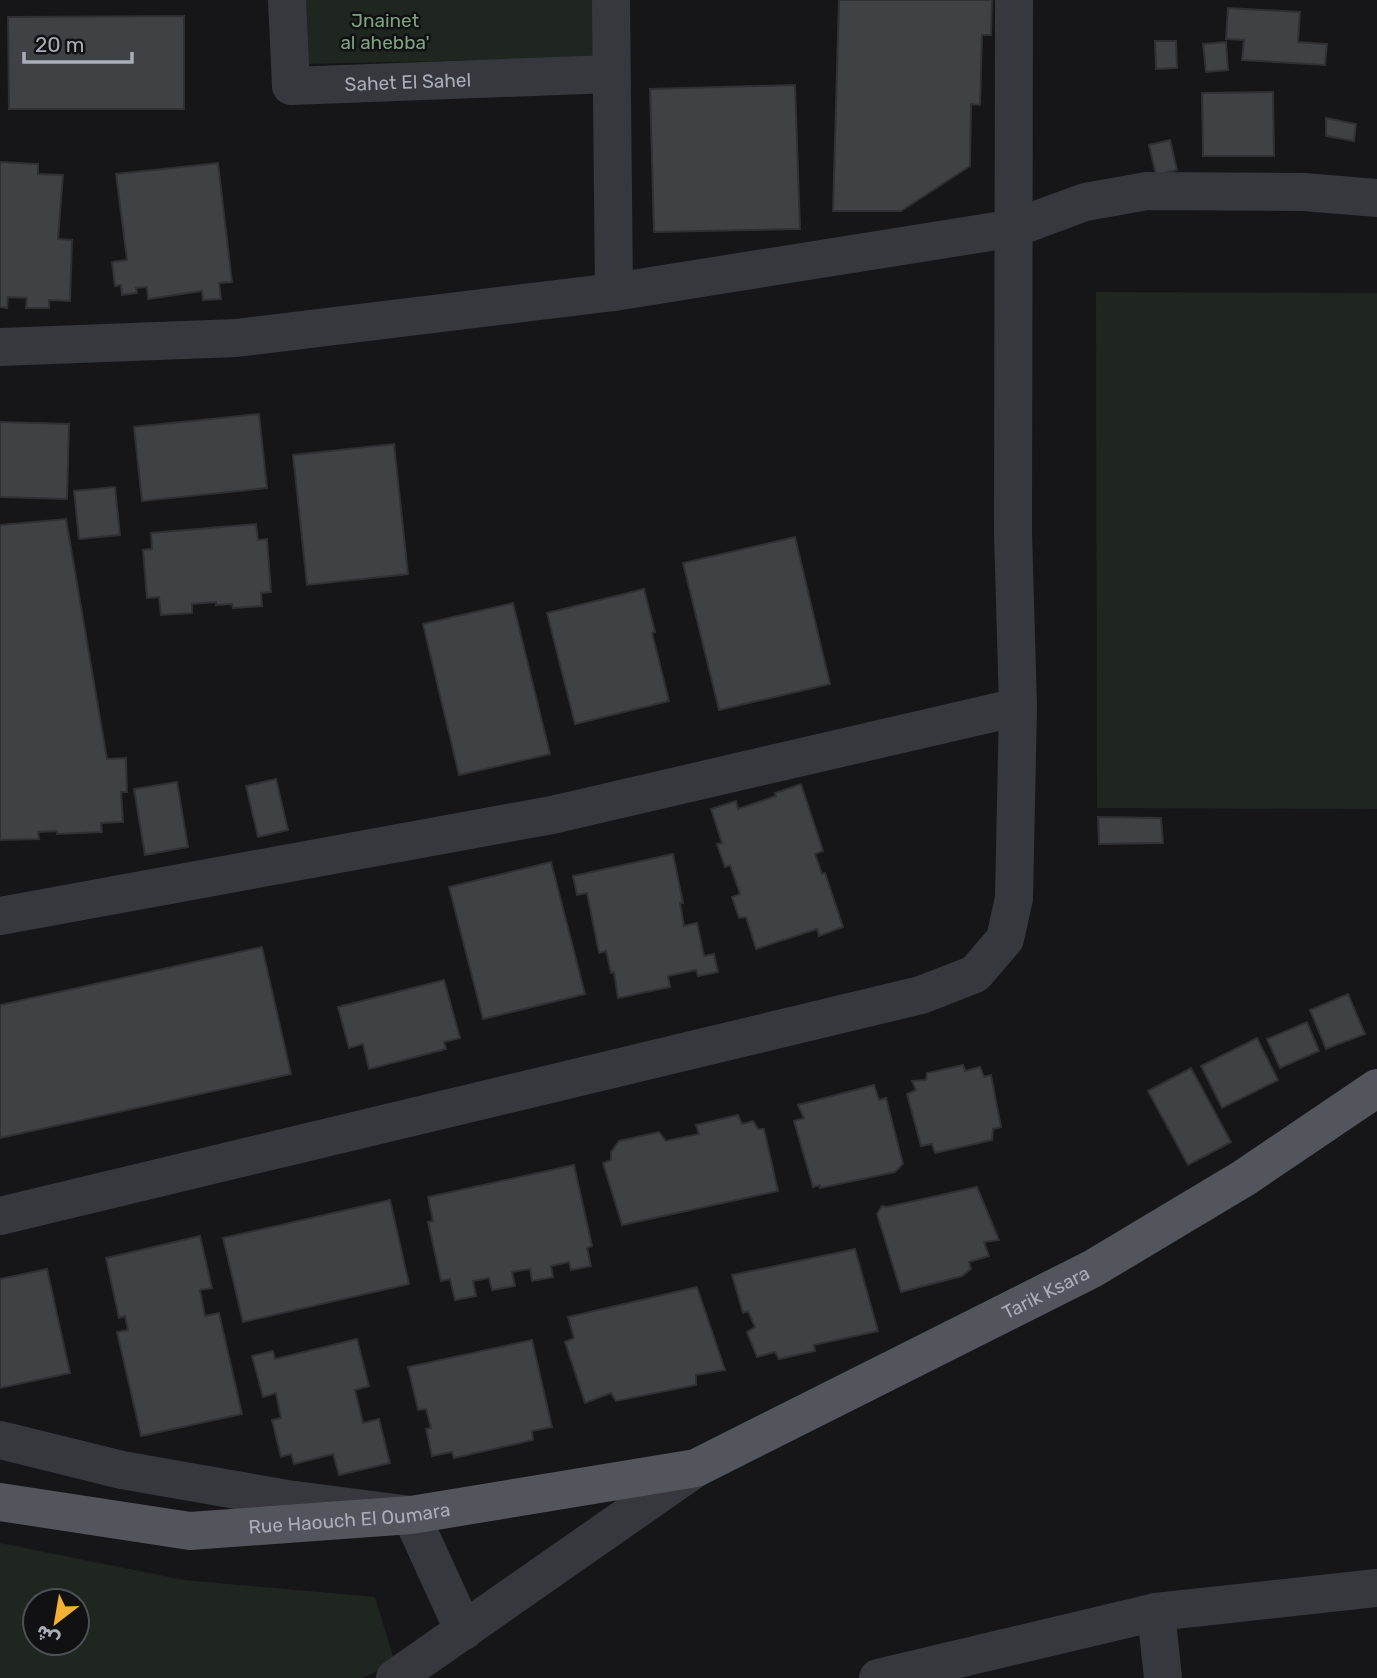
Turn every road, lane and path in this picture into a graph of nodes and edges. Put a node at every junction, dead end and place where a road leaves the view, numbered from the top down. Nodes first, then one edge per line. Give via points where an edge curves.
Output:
1 (287, 0) edge
2 (611, 0) edge
3 (1014, 0) edge
4 (611, 74) junction
5 (1377, 198) edge
6 (1014, 228) junction
7 (614, 292) junction
8 (0, 347) edge
9 (1018, 707) junction
10 (0, 916) edge
11 (1377, 1088) edge
12 (0, 1216) edge
13 (0, 1440) edge
14 (696, 1468) junction
15 (0, 1502) edge
16 (411, 1515) junction
17 (1377, 1588) edge
18 (1156, 1612) junction
19 (464, 1631) junction
20 (395, 1678) edge
21 (878, 1678) edge
22 (1164, 1678) edge

1 - 4 street, Sahet El Sahel via 291,86
2 - 4 street
3 - 6 street
4 - 7 street
5 - 6 street via 1304,192 1147,191 1085,202
6 - 7 street
6 - 9 street
7 - 8 street via 236,338
9 - 10 street via 552,816
9 - 12 street via 1014,898 1005,939 975,974 921,995
11 - 14 main road, Tarik Ksara via 1244,1178 1092,1269
13 - 16 street via 122,1470
14 - 16 main road, Rue Haouch El Oumara
14 - 19 street
15 - 16 main road, Rue Haouch El Oumara via 190,1531
16 - 19 street
17 - 18 street
18 - 21 street
18 - 22 street
19 - 20 street

